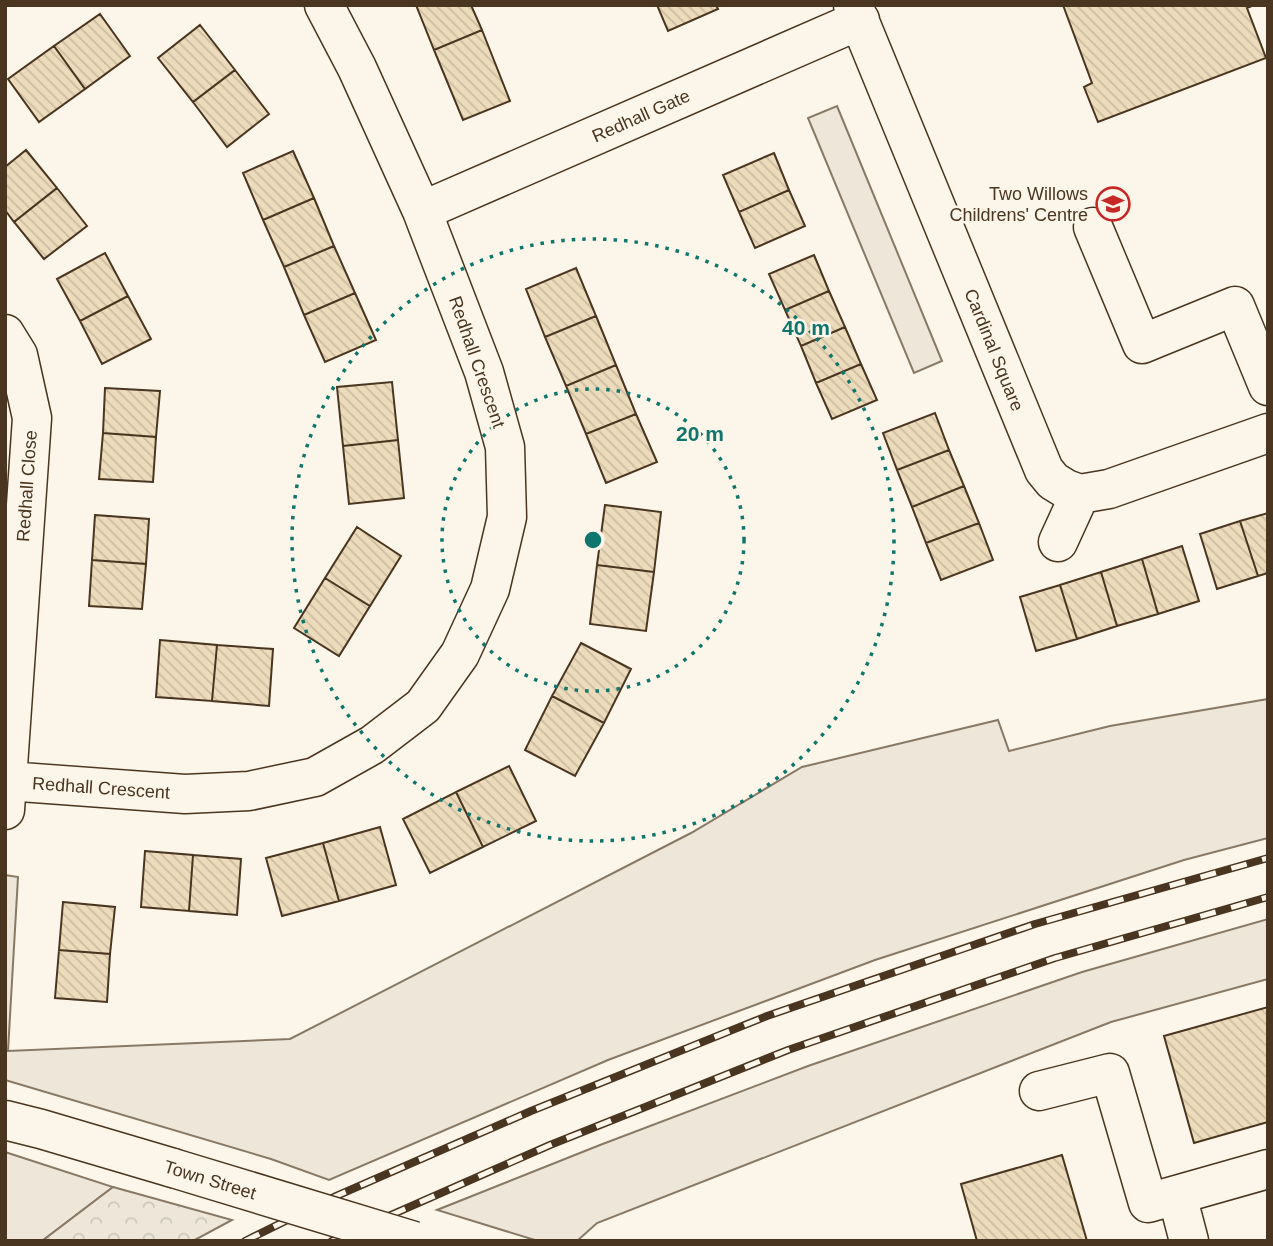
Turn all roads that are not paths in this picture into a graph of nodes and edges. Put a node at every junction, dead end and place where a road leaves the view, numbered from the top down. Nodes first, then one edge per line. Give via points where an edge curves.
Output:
1 (324, 5) edge
2 (856, 13) edge
3 (422, 211) junction
4 (1093, 228) dead end
5 (5, 334) edge
6 (1268, 386) edge
7 (1268, 433) edge
8 (1080, 494) junction
9 (1058, 542) dead end
10 (6, 795) edge
11 (1039, 1091) dead end
12 (5, 1120) edge
13 (1268, 1170) edge
14 (1177, 1195) junction
15 (414, 1241) edge
16 (1189, 1241) edge

1 - 3 street, Redhall Crescent
2 - 3 street, Redhall Gate
2 - 8 street, Cardinal Square via 1044,470 1053,481
3 - 10 street, Redhall Crescent via 488,384 505,447 506,517 490,589 460,654 423,706 372,746 315,777 249,791
4 - 6 street via 1142,344 1235,306
5 - 10 street, Redhall Close via 18,355 32,418
7 - 8 street
8 - 9 street
11 - 14 street via 1110,1073 1147,1203
12 - 15 street, Town Street, bridge
13 - 14 street
14 - 16 street

